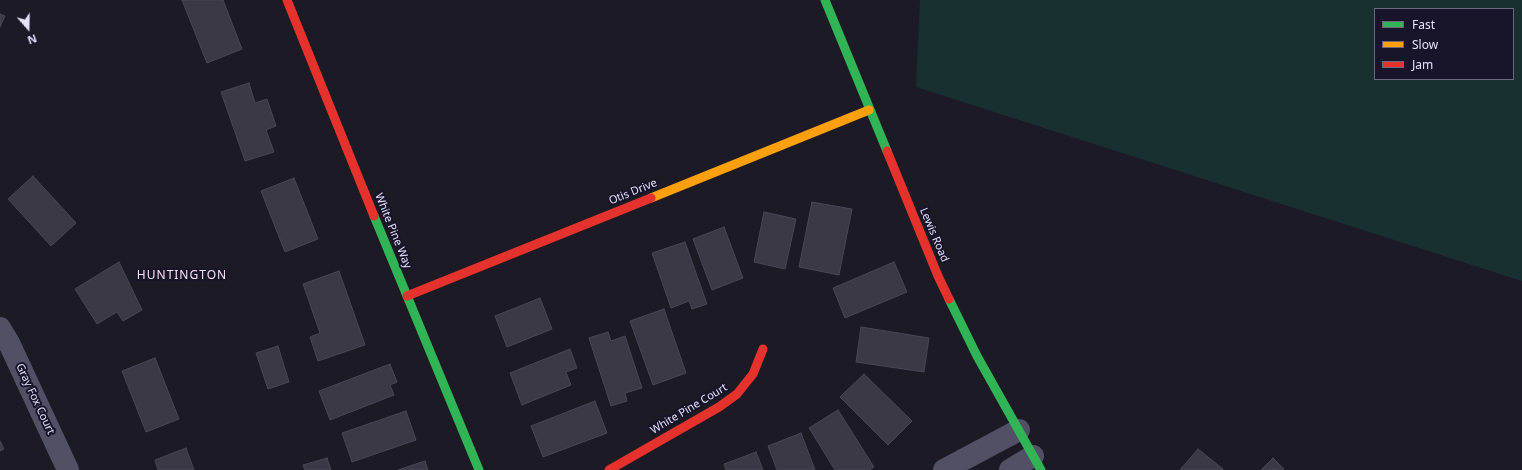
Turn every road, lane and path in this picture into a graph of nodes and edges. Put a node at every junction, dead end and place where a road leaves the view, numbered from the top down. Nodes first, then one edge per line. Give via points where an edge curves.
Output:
1 (287, 0) edge
2 (825, 0) edge
3 (869, 110) junction
4 (407, 296) junction
5 (0, 328) edge
6 (762, 349) dead end
7 (1019, 430) junction
8 (1037, 463) edge
9 (68, 470) edge
10 (479, 470) edge
11 (609, 470) edge
12 (944, 470) edge
13 (1010, 470) edge

1 - 4 street, White Pine Way
2 - 3 street, Lewis Road
3 - 4 street, Otis Drive
3 - 7 street, Lewis Road via 938,276
4 - 10 street, White Pine Way
5 - 9 street, Gray Fox Court via 10,343
6 - 11 street, White Pine Court via 753,374 737,394
7 - 8 street, Lewis Road
7 - 12 street
8 - 13 street

